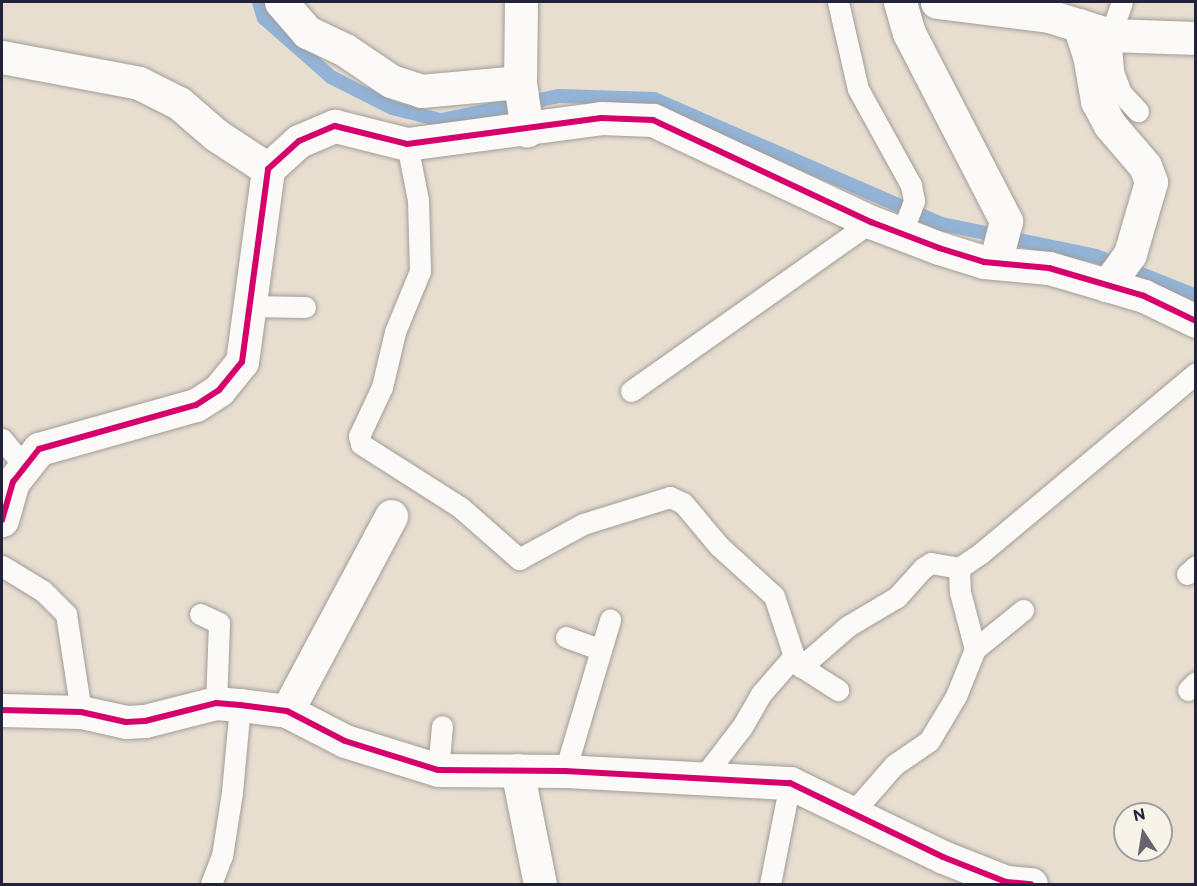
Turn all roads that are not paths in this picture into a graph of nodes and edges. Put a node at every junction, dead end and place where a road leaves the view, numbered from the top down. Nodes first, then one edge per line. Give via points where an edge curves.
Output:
1 (280, 2) edge
2 (521, 2) edge
3 (838, 2) edge
4 (900, 2) edge
5 (937, 2) edge
6 (1122, 2) edge
7 (1079, 25) junction
8 (1110, 34) junction
9 (1196, 38) edge
10 (2, 57) edge
11 (523, 105) junction
12 (1138, 111) dead end
13 (407, 144) junction
14 (268, 169) junction
15 (871, 222) junction
16 (902, 232) junction
17 (1000, 243) junction
18 (1116, 272) junction
19 (250, 306) junction
20 (305, 307) dead end
21 (1196, 321) edge
22 (1196, 373) edge
23 (631, 391) dead end
24 (2, 440) edge
25 (25, 467) junction
26 (390, 516) dead end
27 (2, 520) edge
28 (2, 566) edge
29 (959, 568) junction
30 (1023, 610) dead end
31 (200, 614) dead end
32 (610, 620) dead end
33 (566, 637) dead end
34 (975, 649) junction
35 (601, 650) junction
36 (796, 663) junction
37 (838, 690) dead end
38 (228, 704) junction
39 (2, 710) edge
40 (287, 711) junction
41 (81, 712) junction
42 (442, 726) dead end
43 (438, 770) junction
44 (516, 770) junction
45 (565, 771) junction
46 (701, 780) junction
47 (790, 783) junction
48 (853, 812) junction
49 (211, 885) edge
50 (540, 885) edge
51 (770, 885) edge
52 (1032, 885) edge

1 - 11 street via 307,32 345,50 391,81 421,91
2 - 11 street
3 - 16 lane via 858,89 911,185 915,201
4 - 17 street via 909,33
5 - 7 street via 1049,16
6 - 8 lane
7 - 8 street
7 - 18 street via 1089,55 1096,101 1110,125 1145,166 1151,182
8 - 9 street
8 - 12 lane via 1113,72 1120,93
10 - 14 street via 139,83 179,103 216,135
11 - 13 street
11 - 15 street via 602,118 652,120
13 - 14 street via 335,126 299,141
13 - 36 lane via 418,200 420,271 395,332 382,387 359,436 361,444 460,507 519,559 583,524 670,497 676,500 774,596
14 - 19 street
15 - 16 street
15 - 23 lane
16 - 17 street via 939,248
17 - 18 street via 1049,268
18 - 21 street via 1144,296
19 - 20 lane
19 - 25 street via 242,362 219,390 196,405 39,449
22 - 29 lane
24 - 25 lane
25 - 27 street via 13,482
26 - 40 street
28 - 41 lane via 43,591 66,614
29 - 34 lane via 960,592
29 - 36 lane via 931,563 897,597
30 - 34 lane
31 - 38 lane via 219,623
32 - 35 lane
33 - 35 lane
34 - 48 lane via 956,696 935,732 874,784
35 - 45 lane
36 - 37 lane
36 - 46 lane
38 - 40 street
38 - 41 street via 145,721 126,722
38 - 49 lane via 232,792 222,856
39 - 41 street
40 - 43 street via 345,741
42 - 43 lane
43 - 44 street
44 - 45 street
44 - 50 street
45 - 46 street
46 - 47 street
47 - 48 street
47 - 51 lane
48 - 52 street via 954,861 1006,882

